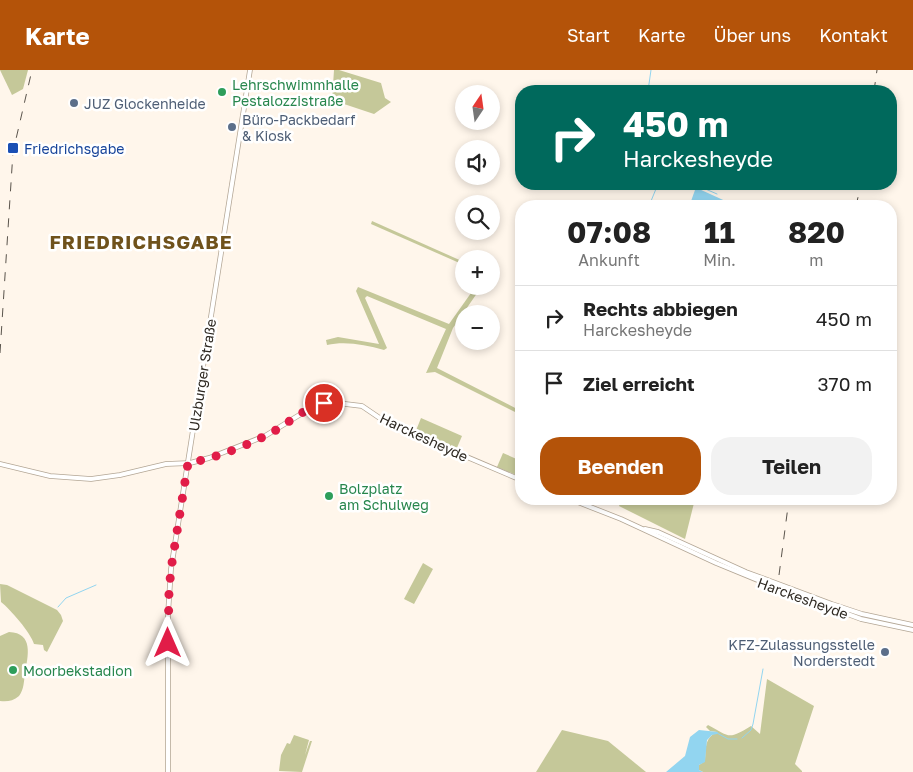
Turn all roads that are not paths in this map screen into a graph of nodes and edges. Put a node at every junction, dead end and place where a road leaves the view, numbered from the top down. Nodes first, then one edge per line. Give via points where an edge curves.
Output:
1 (250, 70) edge
2 (188, 463) junction
3 (0, 464) edge
4 (515, 477) edge
5 (585, 505) edge
6 (643, 529) junction
7 (913, 625) edge
8 (913, 630) edge
9 (168, 772) edge

1 - 2 main road, Ulzburger Straße
2 - 3 main road, Harckesheyde via 91,479 28,472
2 - 4 main road, Harckesheyde via 265,436 318,405 337,403 362,406 386,423
2 - 9 main road, Ulzburger Straße via 169,592
5 - 6 main road, Harckesheyde
6 - 7 main road, Harckesheyde via 655,530 746,572 838,606
6 - 8 main road, Harckesheyde via 787,592 859,618

